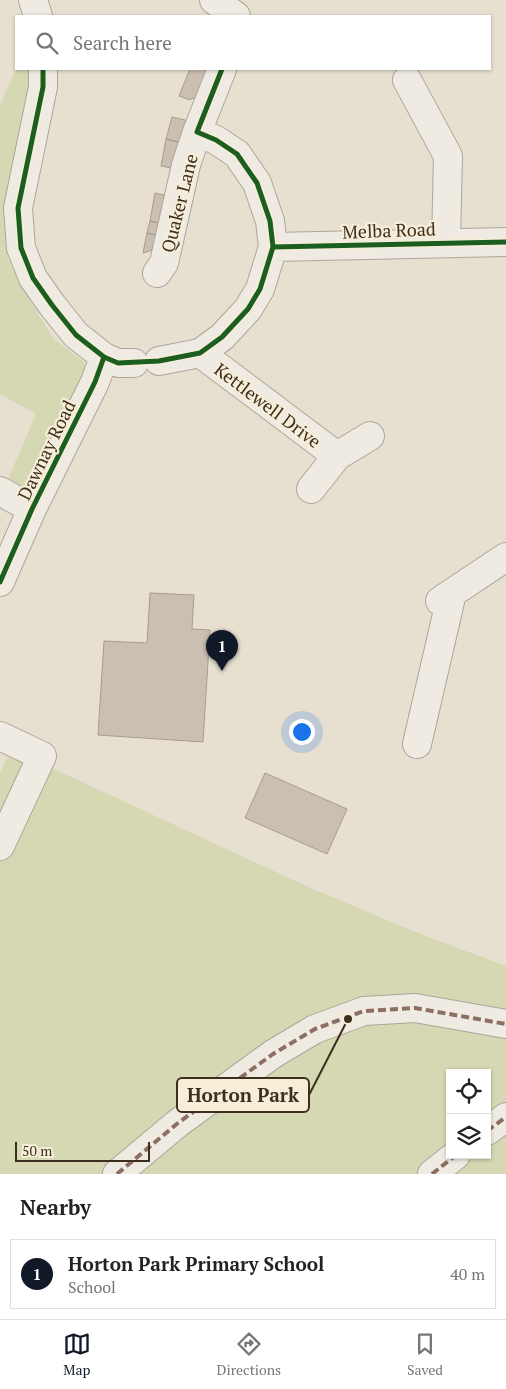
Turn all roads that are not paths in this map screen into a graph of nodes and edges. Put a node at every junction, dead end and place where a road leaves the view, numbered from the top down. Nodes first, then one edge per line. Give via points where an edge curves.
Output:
1 (33, 0) edge
2 (214, 0) edge
3 (252, 0) edge
4 (38, 15) edge
5 (235, 15) edge
6 (243, 15) edge
7 (42, 70) edge
8 (222, 70) edge
9 (407, 80) dead end
10 (197, 132) junction
11 (446, 242) junction
12 (506, 242) edge
13 (273, 247) junction
14 (157, 273) dead end
15 (200, 353) junction
16 (104, 357) junction
17 (370, 436) dead end
18 (337, 456) junction
19 (311, 489) dead end
20 (0, 491) edge
21 (32, 509) junction
22 (506, 557) edge
23 (0, 582) edge
24 (0, 736) edge
25 (417, 744) dead end
26 (0, 846) edge
27 (506, 1024) edge
28 (506, 1117) edge
29 (491, 1128) edge
30 (451, 1159) edge
31 (117, 1174) edge
32 (432, 1174) edge

1 - 4 street
2 - 5 street
3 - 6 street
7 - 16 street via 42,87 18,208 21,248 33,278 52,305 76,335
8 - 10 street, Quaker Lane
9 - 11 street via 448,156
10 - 13 street, Quaker Lane via 237,154 257,183 270,220
10 - 14 street, Quaker Lane via 164,263
11 - 12 street, Melba Road
11 - 13 street, Melba Road
13 - 15 street, Quaker Lane via 260,289 248,309
15 - 16 street, Quaker Lane via 146,362 118,363
15 - 18 street, Kettlewell Drive
16 - 21 street, Dawnay Road via 95,382
17 - 18 street, Kettlewell Drive
18 - 19 street, Kettlewell Drive
20 - 21 street
21 - 23 street, Dawnay Road
22 - 25 street via 446,597
24 - 26 street via 42,756
27 - 31 street via 415,1008 364,1011 315,1029 265,1060 178,1123
28 - 29 street
30 - 32 street

